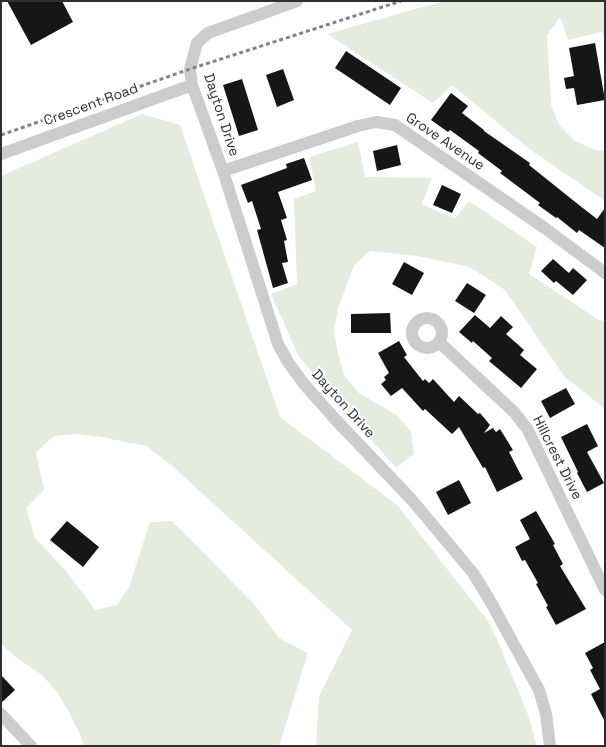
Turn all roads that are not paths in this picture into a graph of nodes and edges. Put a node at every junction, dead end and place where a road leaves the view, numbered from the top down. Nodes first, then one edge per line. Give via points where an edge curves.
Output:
1 (297, 1) edge
2 (192, 85) junction
3 (1, 154) edge
4 (223, 171) junction
5 (605, 273) edge
6 (439, 342) dead end
7 (605, 590) edge
8 (1, 714) edge
9 (31, 746) edge
10 (550, 746) edge

1 - 2 street, Dayton Drive via 208,33 197,43 190,69
2 - 3 street, Crescent Road
2 - 4 street, Dayton Drive
4 - 5 street, Grove Avenue via 358,126 376,122 395,126 546,229
4 - 10 street, Dayton Drive via 278,344 288,362 304,384 412,500 473,573 539,690 546,714
6 - 7 street, Hillcrest Drive via 514,412 528,430
8 - 9 street

